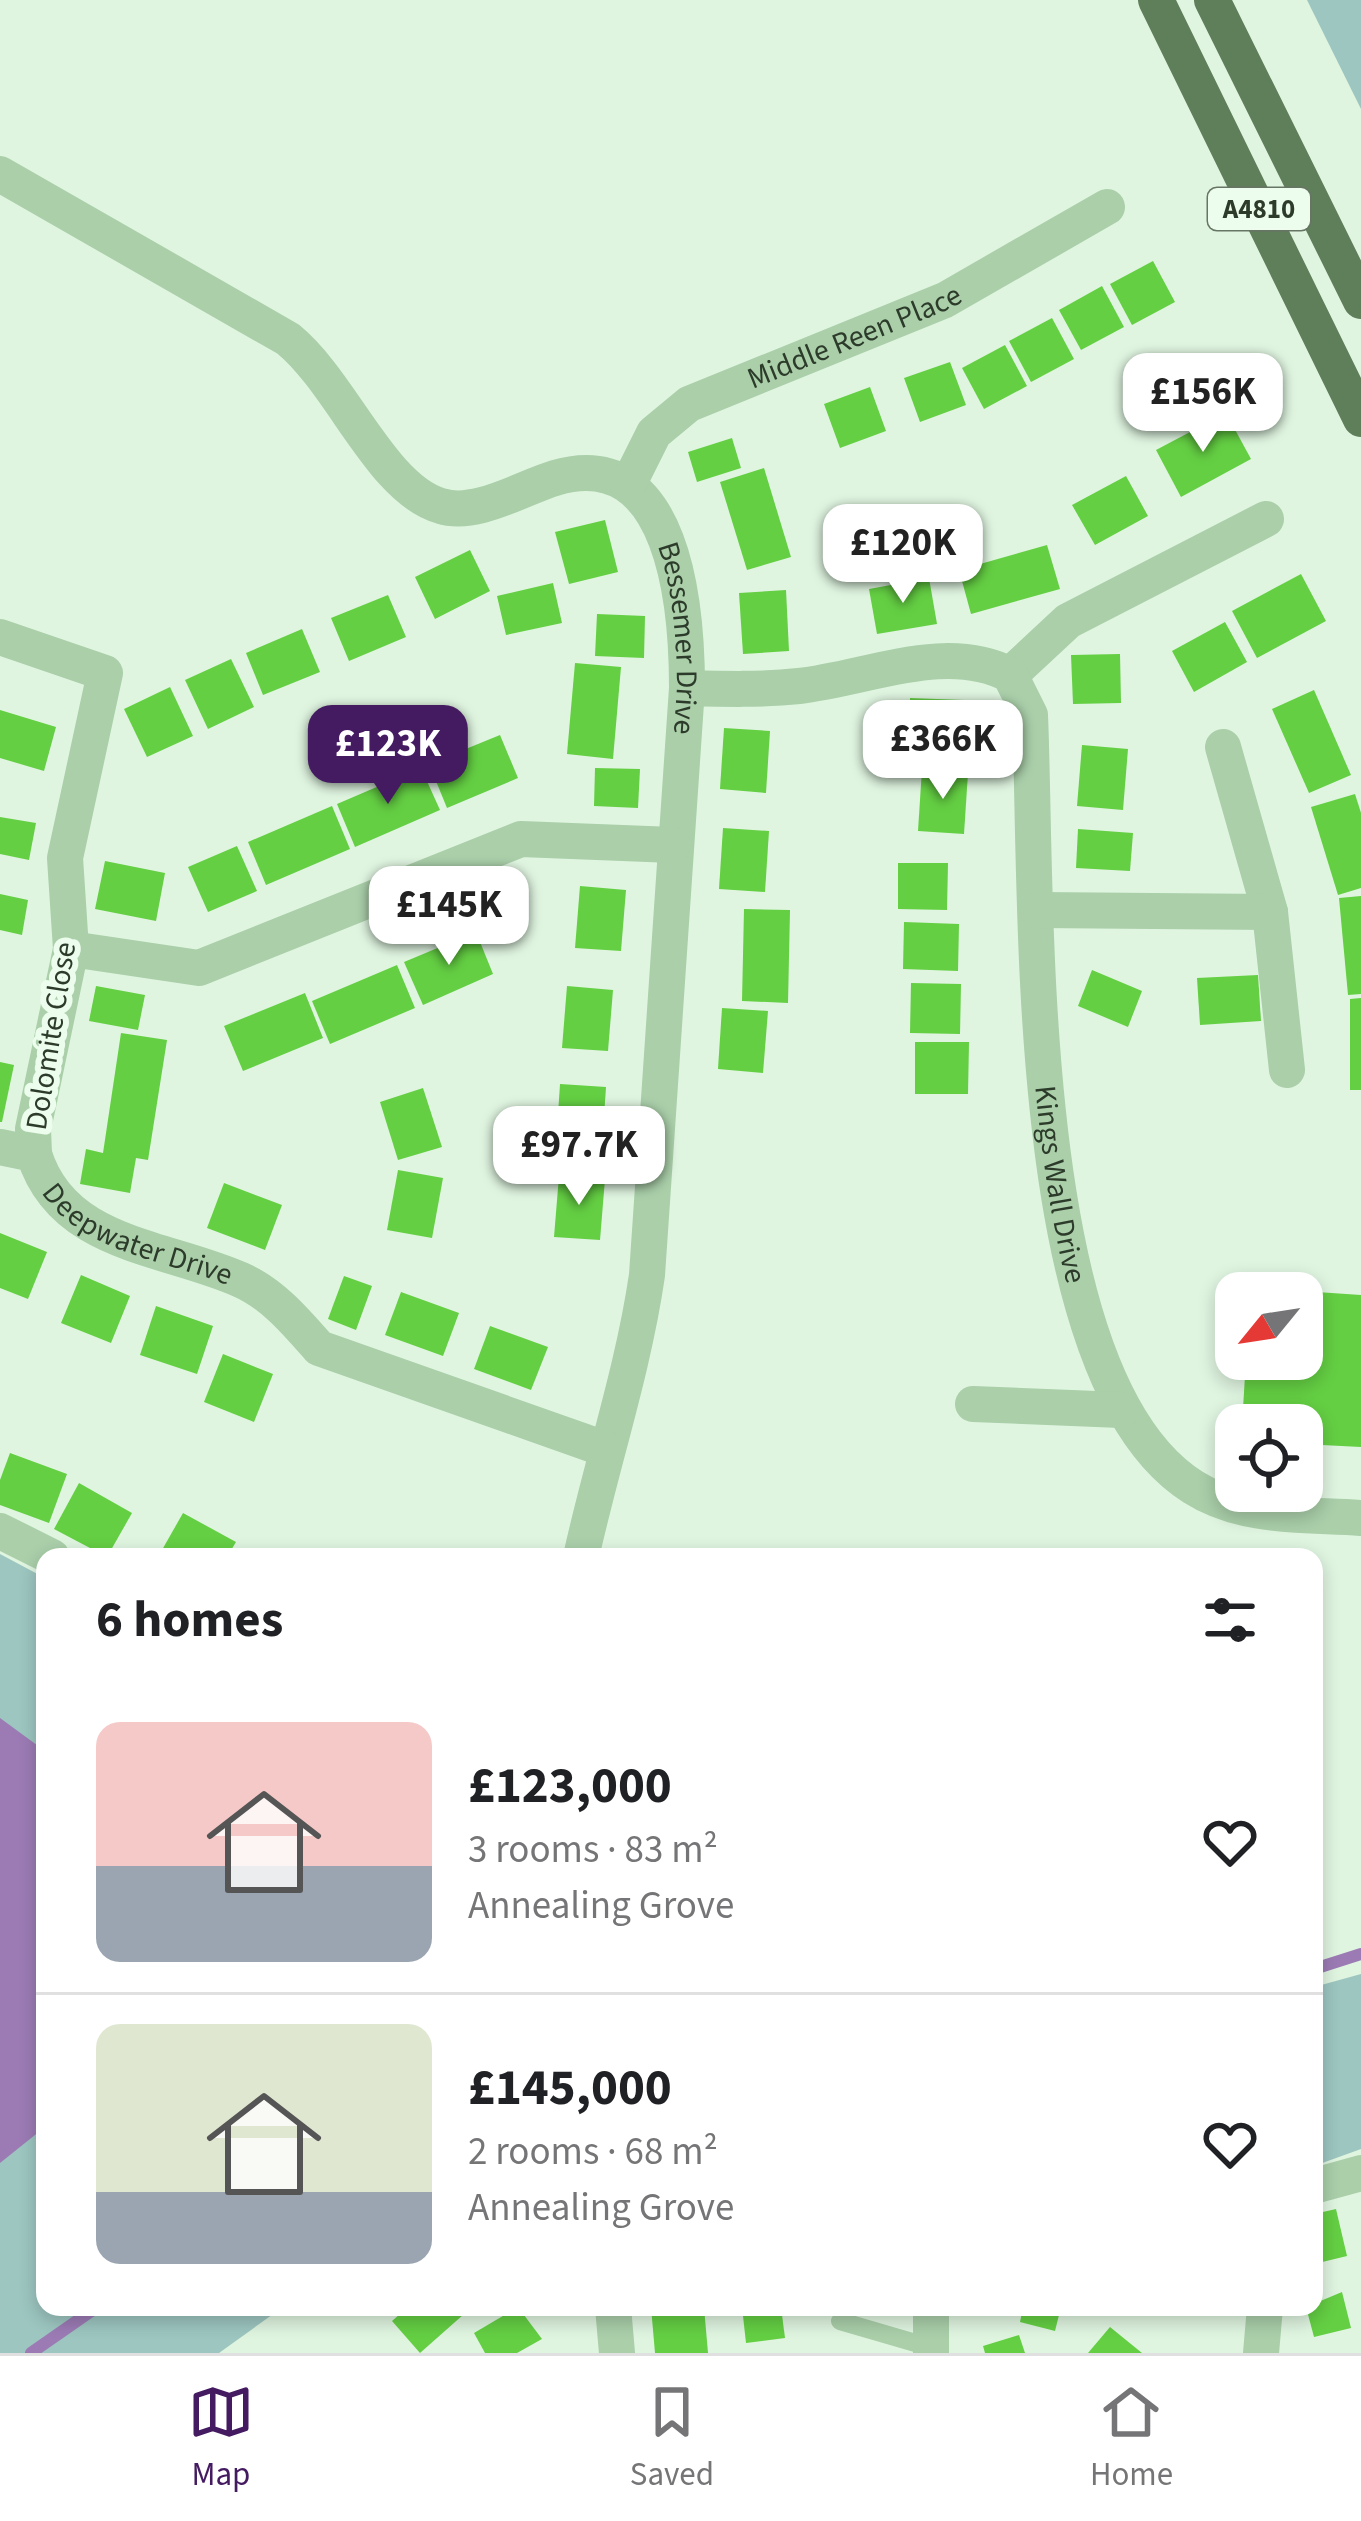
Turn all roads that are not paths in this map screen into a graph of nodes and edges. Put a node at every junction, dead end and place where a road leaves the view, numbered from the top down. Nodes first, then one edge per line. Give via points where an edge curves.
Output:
1 (1156, 0) edge
2 (1212, 0) edge
3 (0, 174) edge
4 (1107, 207) dead end
5 (1361, 301) edge
6 (1361, 419) edge
7 (628, 485) junction
8 (1266, 519) dead end
9 (0, 638) edge
10 (1010, 675) junction
11 (687, 688) junction
12 (1223, 747) dead end
13 (673, 845) junction
14 (1038, 910) junction
15 (1270, 912) junction
16 (71, 949) junction
17 (1287, 1070) dead end
18 (17, 1151) edge
19 (973, 1404) dead end
20 (1121, 1410) junction
21 (605, 1450) junction
22 (1361, 1518) edge
23 (583, 1548) edge
24 (1361, 2173) edge
25 (1323, 2184) edge
26 (614, 2316) edge
27 (931, 2316) edge
28 (1264, 2316) edge
29 (840, 2321) dead end
30 (930, 2350) edge
31 (617, 2353) edge
32 (1261, 2353) edge

1 - 6 main road, A4810
2 - 5 main road, A4810
3 - 7 street via 289,339 316,362 367,440 417,495 444,508 476,506 578,472
4 - 7 street, Middle Reen Place via 933,305 689,404 654,433
7 - 11 street, Bessemer Drive via 656,518 683,593
8 - 10 street via 1068,621
9 - 16 street, Dolomite Close via 105,673 65,858
10 - 11 street via 976,663 932,662 804,686
10 - 14 street, Kings Wall Drive via 1030,715
11 - 13 street, Bessemer Drive
12 - 15 street
13 - 16 street via 521,839 200,968
13 - 21 street, Bessemer Drive via 647,1275 635,1359
14 - 15 street
14 - 20 street, Kings Wall Drive via 1066,1237 1079,1298
15 - 17 street
16 - 18 street, Dolomite Close via 33,1129
18 - 21 street, Deepwater Drive via 70,1214 245,1281 319,1348
19 - 20 street
20 - 22 street, Kings Wall Drive via 1153,1456 1240,1510
21 - 23 street, Bessemer Drive
24 - 25 street
26 - 31 street
27 - 30 street
28 - 32 street
29 - 30 lane

